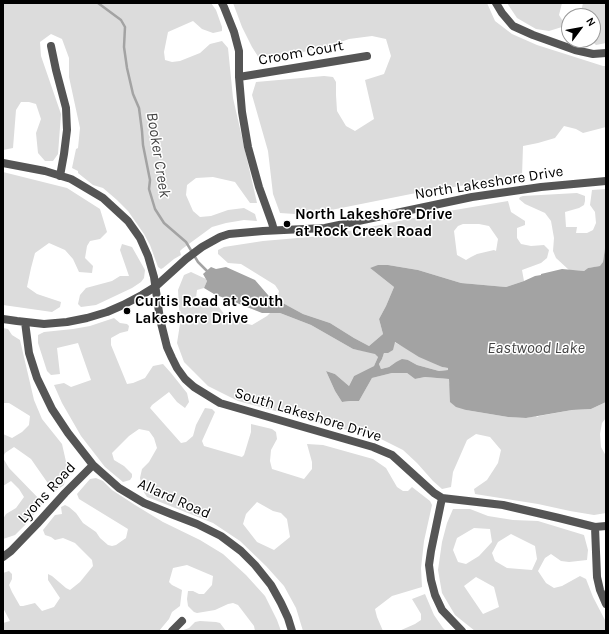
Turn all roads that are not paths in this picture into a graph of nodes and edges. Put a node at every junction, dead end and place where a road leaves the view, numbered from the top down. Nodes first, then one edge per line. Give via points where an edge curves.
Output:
1 (222, 3) edge
2 (496, 3) edge
3 (51, 46) dead end
4 (606, 53) edge
5 (367, 56) dead end
6 (239, 77) junction
7 (3, 163) edge
8 (60, 176) junction
9 (606, 181) edge
10 (274, 230) junction
11 (155, 286) junction
12 (3, 319) edge
13 (25, 322) junction
14 (93, 465) junction
15 (442, 498) junction
16 (606, 526) edge
17 (595, 527) junction
18 (3, 557) edge
19 (606, 604) edge
20 (182, 621) dead end
21 (172, 631) edge
22 (292, 631) edge
23 (462, 631) edge

1 - 6 street via 240,51
2 - 4 street via 513,26 581,51 593,54
3 - 8 street via 66,108 67,130
5 - 6 street, Croom Court
6 - 10 street via 248,147
7 - 8 street, South Lakeshore Drive
8 - 11 street, South Lakeshore Drive via 71,179 103,198 128,221 148,256
9 - 10 street, North Lakeshore Drive via 472,197 325,228
10 - 11 street, North Lakeshore Drive via 220,237 186,259
11 - 13 street, North Lakeshore Drive via 123,306 87,318 44,324
11 - 15 street, South Lakeshore Drive via 167,347 177,368 194,387 220,403 373,446 392,455
12 - 13 street, North Lakeshore Drive
13 - 14 street, Allard Road via 29,353 37,378 52,409
14 - 18 street, Lyons Road
14 - 22 street, Allard Road via 119,488 144,503 197,524 221,536 241,551 271,584
15 - 17 street via 503,505
15 - 23 street via 429,565 431,580 442,610
16 - 17 street
17 - 19 street via 597,577
20 - 21 street

